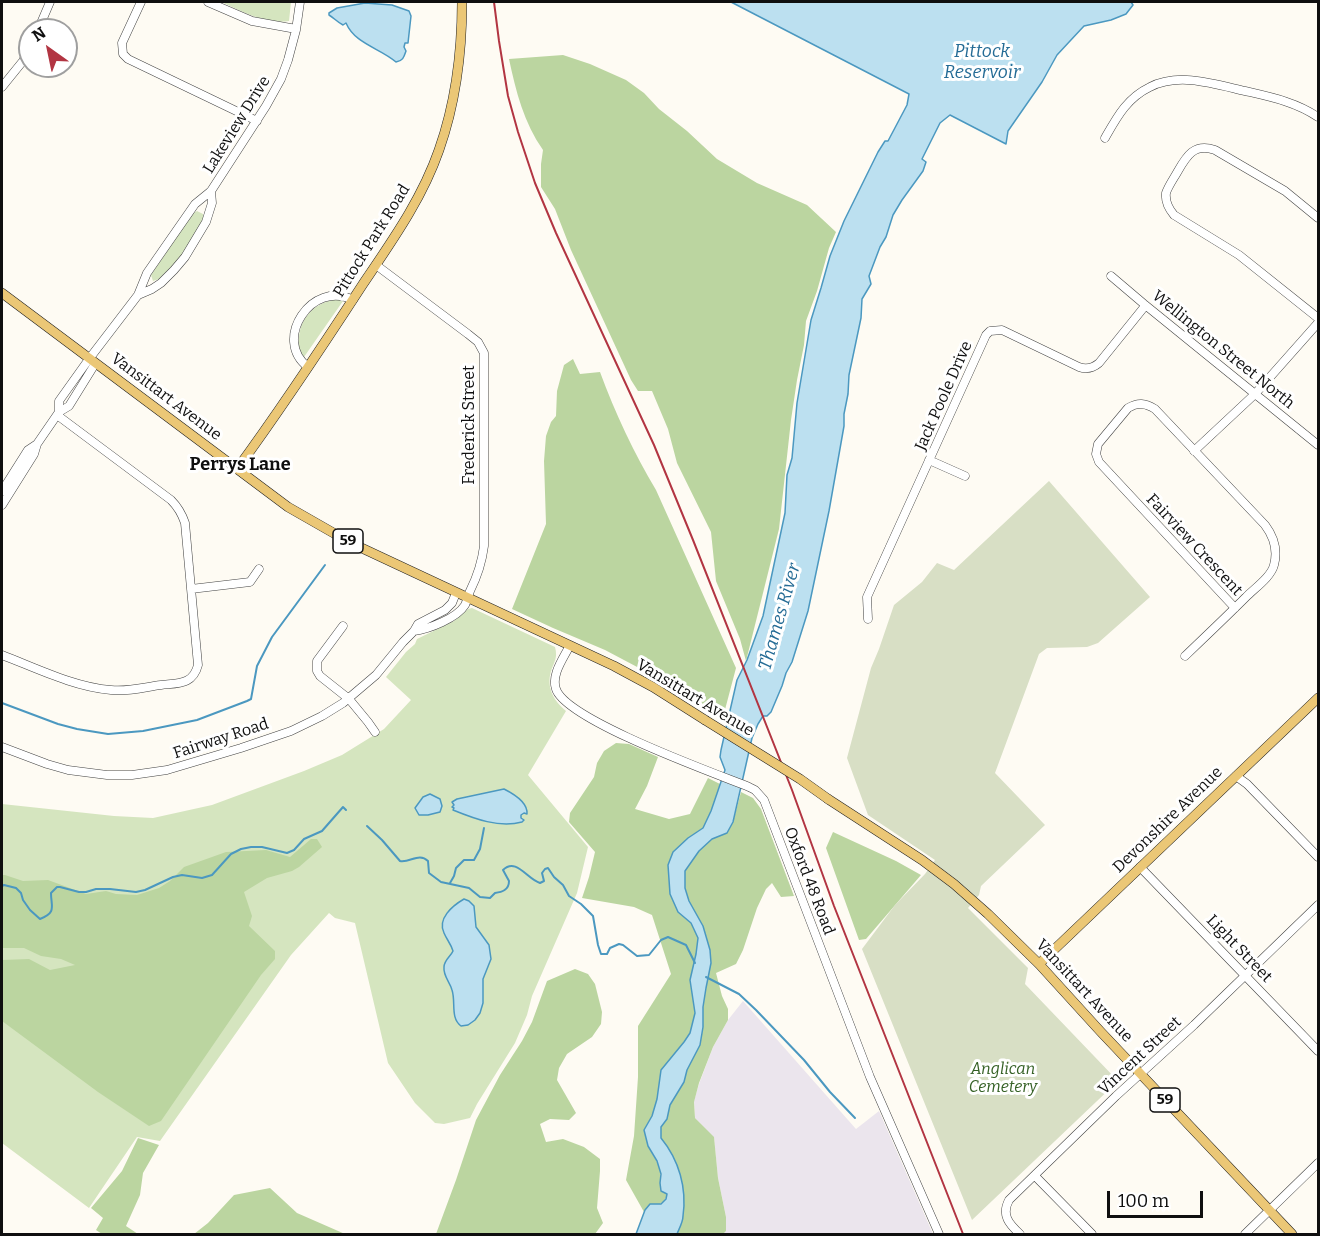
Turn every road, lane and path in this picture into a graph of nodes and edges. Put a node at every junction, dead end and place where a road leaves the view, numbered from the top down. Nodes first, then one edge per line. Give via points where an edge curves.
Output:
1 (50, 2) edge
2 (141, 2) edge
3 (208, 2) edge
4 (300, 2) edge
5 (462, 2) edge
6 (43, 18) edge
7 (296, 29) junction
8 (18, 67) edge
9 (2, 87) edge
10 (1318, 117) edge
11 (256, 121) junction
12 (1105, 138) dead end
13 (211, 191) junction
14 (1318, 218) edge
15 (376, 265) junction
16 (1111, 276) dead end
17 (2, 293) edge
18 (138, 295) junction
19 (353, 300) junction
20 (1145, 306) junction
21 (1318, 318) edge
22 (1318, 323) edge
23 (92, 361) junction
24 (308, 367) junction
25 (1255, 394) junction
26 (58, 413) junction
27 (36, 444) junction
28 (1318, 445) edge
29 (1194, 451) junction
30 (929, 460) junction
31 (237, 469) junction
32 (965, 476) dead end
33 (2, 491) edge
34 (2, 505) edge
35 (259, 569) dead end
36 (191, 589) junction
37 (456, 593) junction
38 (467, 598) junction
39 (1235, 608) junction
40 (867, 619) dead end
41 (343, 626) dead end
42 (414, 631) junction
43 (569, 647) junction
44 (2, 655) edge
45 (1185, 656) dead end
46 (1318, 698) edge
47 (349, 699) junction
48 (375, 732) dead end
49 (2, 747) edge
50 (1236, 776) junction
51 (1318, 857) edge
52 (1140, 867) junction
53 (1318, 905) edge
54 (1040, 964) junction
55 (1246, 975) junction
56 (1318, 1051) edge
57 (1141, 1074) junction
58 (1318, 1163) edge
59 (1035, 1176) junction
60 (1270, 1211) junction
61 (939, 1234) edge
62 (1020, 1234) edge
63 (1092, 1234) edge
64 (1245, 1234) edge
65 (1292, 1234) edge

1 - 6 street
2 - 11 street via 122,43 123,54
3 - 7 street via 252,21
4 - 7 street, Lakeview Drive
5 - 15 main road, Pittock Park Road via 457,78 438,151 415,204
7 - 11 street, Lakeview Drive via 281,79
8 - 9 street
10 - 12 street via 1270,97 1197,81 1171,81 1149,87 1133,98
11 - 13 street, Lakeview Drive
13 - 18 street, Lakeview Drive via 187,214 147,273
13 - 18 street, Lakeview Drive via 206,222 185,257 161,283
14 - 21 street via 1285,191 1206,148 1187,156 1166,193 1174,215 1245,259
15 - 19 main road, Pittock Park Road
15 - 38 street, Frederick Street via 478,342 484,353 484,546
16 - 20 street, Wellington Street North
17 - 23 main road, Vansittart Avenue / 59
18 - 23 street, Lakeview Drive
19 - 24 main road, Pittock Park Road
19 - 24 street via 327,297 314,302 301,316 294,343 299,358
20 - 25 street, Wellington Street North
20 - 30 street, Jack Poole Drive via 1099,363 1089,368 1079,368 1002,330 990,331
22 - 25 street
23 - 26 street, Lakeview Drive via 59,401
23 - 31 main road, Vansittart Avenue / 59
24 - 31 main road, Pittock Park Road
25 - 28 street, Wellington Street North
25 - 29 street
26 - 27 street, Lakeview Drive
26 - 36 street via 177,506 185,523
27 - 33 street, Lakeview Drive
27 - 34 street, Lakeview Drive via 34,454
29 - 39 street, Fairview Crescent via 1265,525 1273,539 1276,557 1272,571
29 - 39 street, Fairview Crescent via 1155,409 1141,403 1128,408 1100,441 1096,454 1100,464
30 - 32 street
30 - 40 street, Jack Poole Drive via 867,597
31 - 37 main road, Vansittart Avenue / 59 via 327,530
35 - 36 street via 250,582
36 - 44 street via 198,665 186,681 111,690 75,682
37 - 38 main road, Vansittart Avenue / 59
37 - 42 street, Fairway Road via 446,610 418,624
38 - 42 street, Fairway Road via 453,615
38 - 43 main road, Vansittart Avenue / 59
39 - 45 street
41 - 47 street via 316,666 320,676
42 - 47 street, Fairway Road
43 - 54 main road, Vansittart Avenue / 59, bridge via 643,682 922,860 954,884
43 - 61 street, Oxford 48 Road via 554,682 561,699 622,735 749,787 764,800 870,1077
46 - 50 main road, Devonshire Avenue
47 - 48 street
47 - 49 street, Fairway Road via 291,731 155,772 90,774 47,764
50 - 51 street
50 - 52 main road, Devonshire Avenue
52 - 54 main road, Devonshire Avenue
52 - 55 street, Light Street
53 - 55 street, Vincent Street
54 - 57 main road, Vansittart Avenue / 59
55 - 56 street, Light Street
55 - 57 street, Vincent Street
57 - 59 street, Vincent Street
57 - 60 main road, Vansittart Avenue / 59
58 - 60 street
59 - 62 street, Vincent Street via 1005,1208 1007,1219
59 - 63 street
60 - 64 street
60 - 65 main road, Vansittart Avenue / 59

